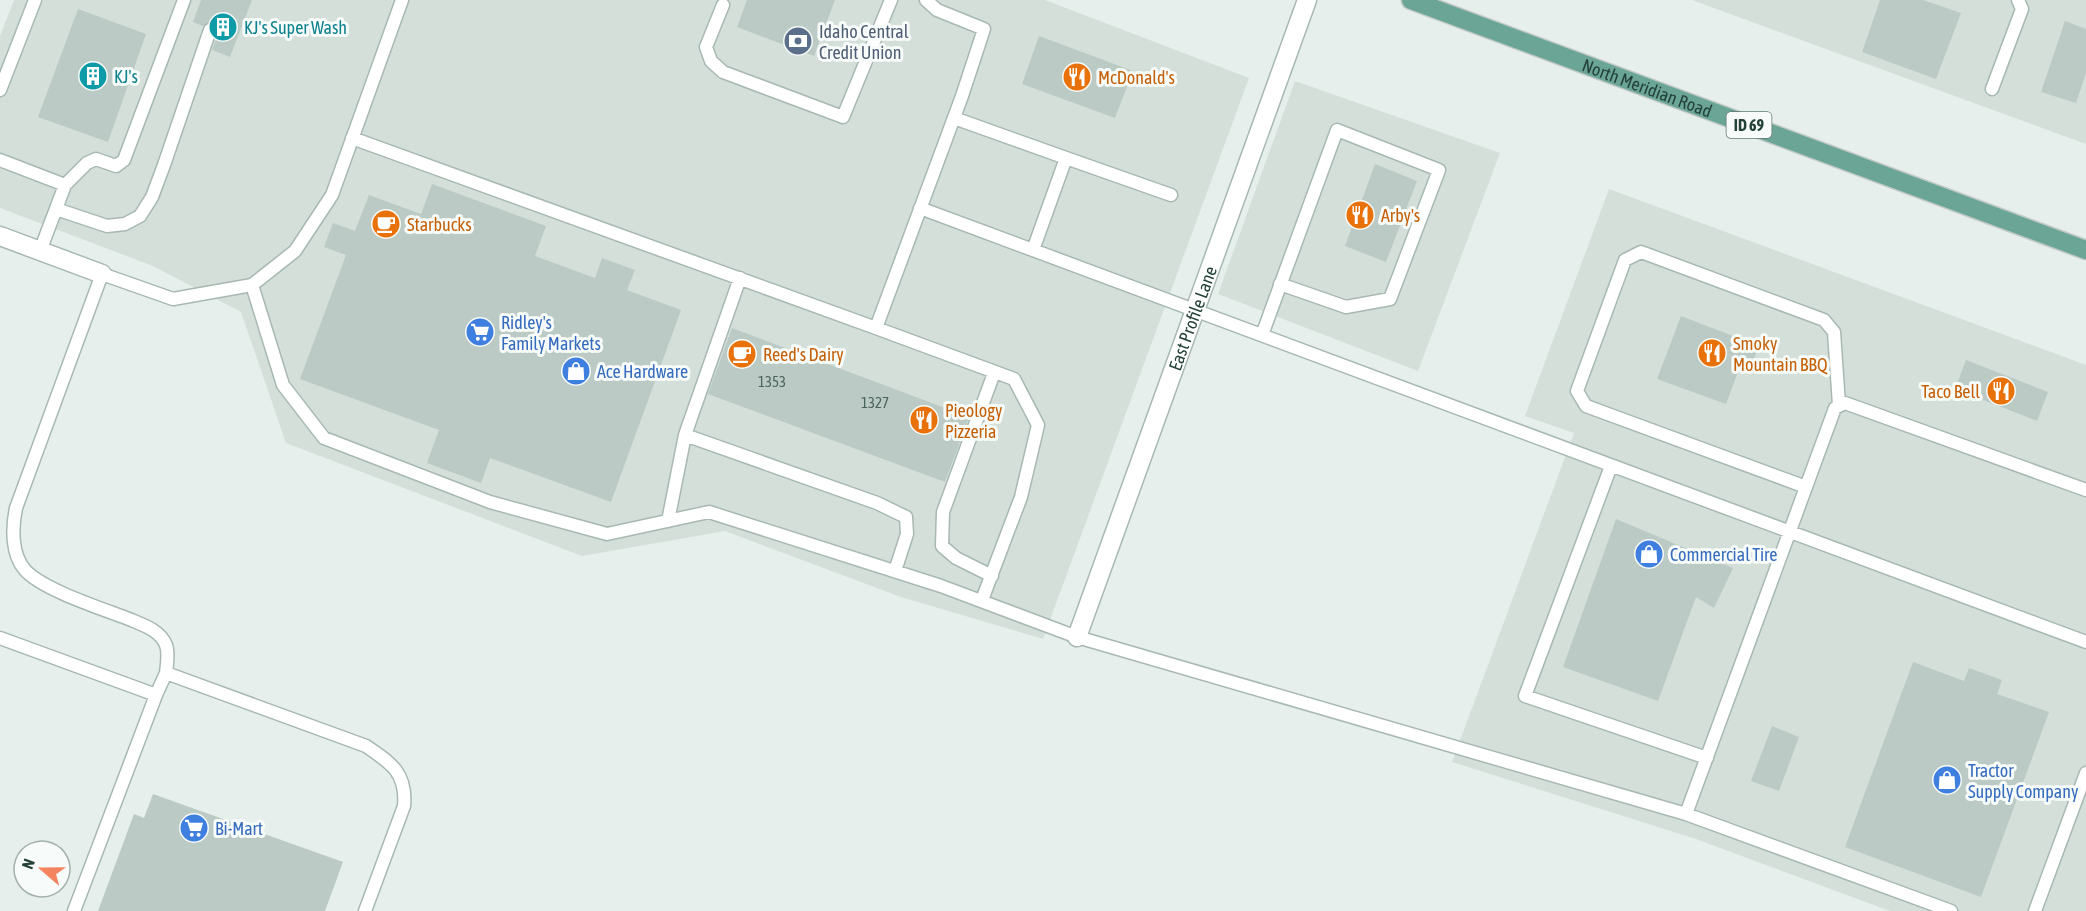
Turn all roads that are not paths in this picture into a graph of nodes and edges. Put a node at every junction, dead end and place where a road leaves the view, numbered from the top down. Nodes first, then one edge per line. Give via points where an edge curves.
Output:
1 (35, 0) edge
2 (184, 0) edge
3 (402, 0) edge
4 (891, 0) edge
5 (926, 0) edge
6 (1307, 0) edge
7 (1411, 0) edge
8 (2018, 0) edge
9 (723, 4) dead end
10 (210, 30) dead end
11 (1992, 89) dead end
12 (0, 90) edge
13 (954, 118) junction
14 (352, 138) junction
15 (1066, 158) junction
16 (0, 160) edge
17 (65, 184) junction
18 (1171, 195) dead end
19 (921, 208) junction
20 (56, 209) junction
21 (0, 236) edge
22 (1033, 250) junction
23 (2086, 250) edge
24 (40, 251) junction
25 (102, 274) junction
26 (740, 278) junction
27 (1280, 284) junction
28 (252, 285) junction
29 (1194, 310) junction
30 (876, 328) junction
31 (1262, 335) junction
32 (994, 373) junction
33 (1839, 405) junction
34 (685, 435) junction
35 (1611, 466) junction
36 (1806, 487) junction
37 (2086, 490) edge
38 (668, 521) junction
39 (1789, 532) junction
40 (895, 571) junction
41 (992, 576) junction
42 (982, 600) junction
43 (1077, 637) junction
44 (0, 638) edge
45 (2086, 642) edge
46 (166, 673) junction
47 (156, 695) junction
48 (1707, 758) junction
49 (2086, 773) edge
50 (1686, 814) junction
51 (74, 911) edge
52 (365, 911) edge
53 (1951, 911) edge
54 (2035, 911) edge

1 - 12 lane
2 - 17 lane via 124,159 116,166 96,159
3 - 14 lane
4 - 9 lane via 843,117 723,72 711,61 706,48
5 - 13 lane via 937,10 984,29
6 - 29 street, East Profile Lane
7 - 23 main road, North Meridian Road / ID 69
8 - 11 lane via 2022,9
10 - 20 lane via 152,197 140,216 126,224 107,226
13 - 15 lane
13 - 19 lane
14 - 26 lane
14 - 28 lane via 332,195 296,251
15 - 18 lane
15 - 22 lane
16 - 17 lane
17 - 20 lane
19 - 22 lane
19 - 30 lane
20 - 24 lane
21 - 24 street
22 - 29 lane
24 - 25 street
25 - 28 lane via 173,299
25 - 46 lane via 16,508 14,548 25,570 36,579 154,630 166,645
26 - 30 lane
26 - 34 lane
27 - 27 lane via 1337,130 1439,170 1390,299 1346,307
27 - 31 lane
28 - 38 lane via 283,385 324,438 490,502 607,534
29 - 31 lane
29 - 43 street, East Profile Lane
30 - 32 lane
31 - 35 lane
32 - 41 lane via 1014,379 1038,425 1021,497
32 - 41 lane via 943,512 942,546 956,558
33 - 36 lane via 1834,408
33 - 36 lane via 1834,332 1824,320 1641,252 1625,260 1577,391 1586,406
33 - 37 lane via 1845,403
34 - 38 lane
34 - 40 lane via 877,503 906,517 907,534
35 - 39 lane
35 - 48 lane via 1526,696
36 - 39 lane
38 - 40 lane via 708,512
39 - 45 lane
39 - 48 lane
40 - 42 lane
41 - 42 lane
42 - 43 lane
43 - 50 lane
44 - 47 lane
46 - 47 lane
46 - 52 lane via 366,746 397,771 403,780 404,806
47 - 51 lane
48 - 50 lane
49 - 54 lane
50 - 53 lane

